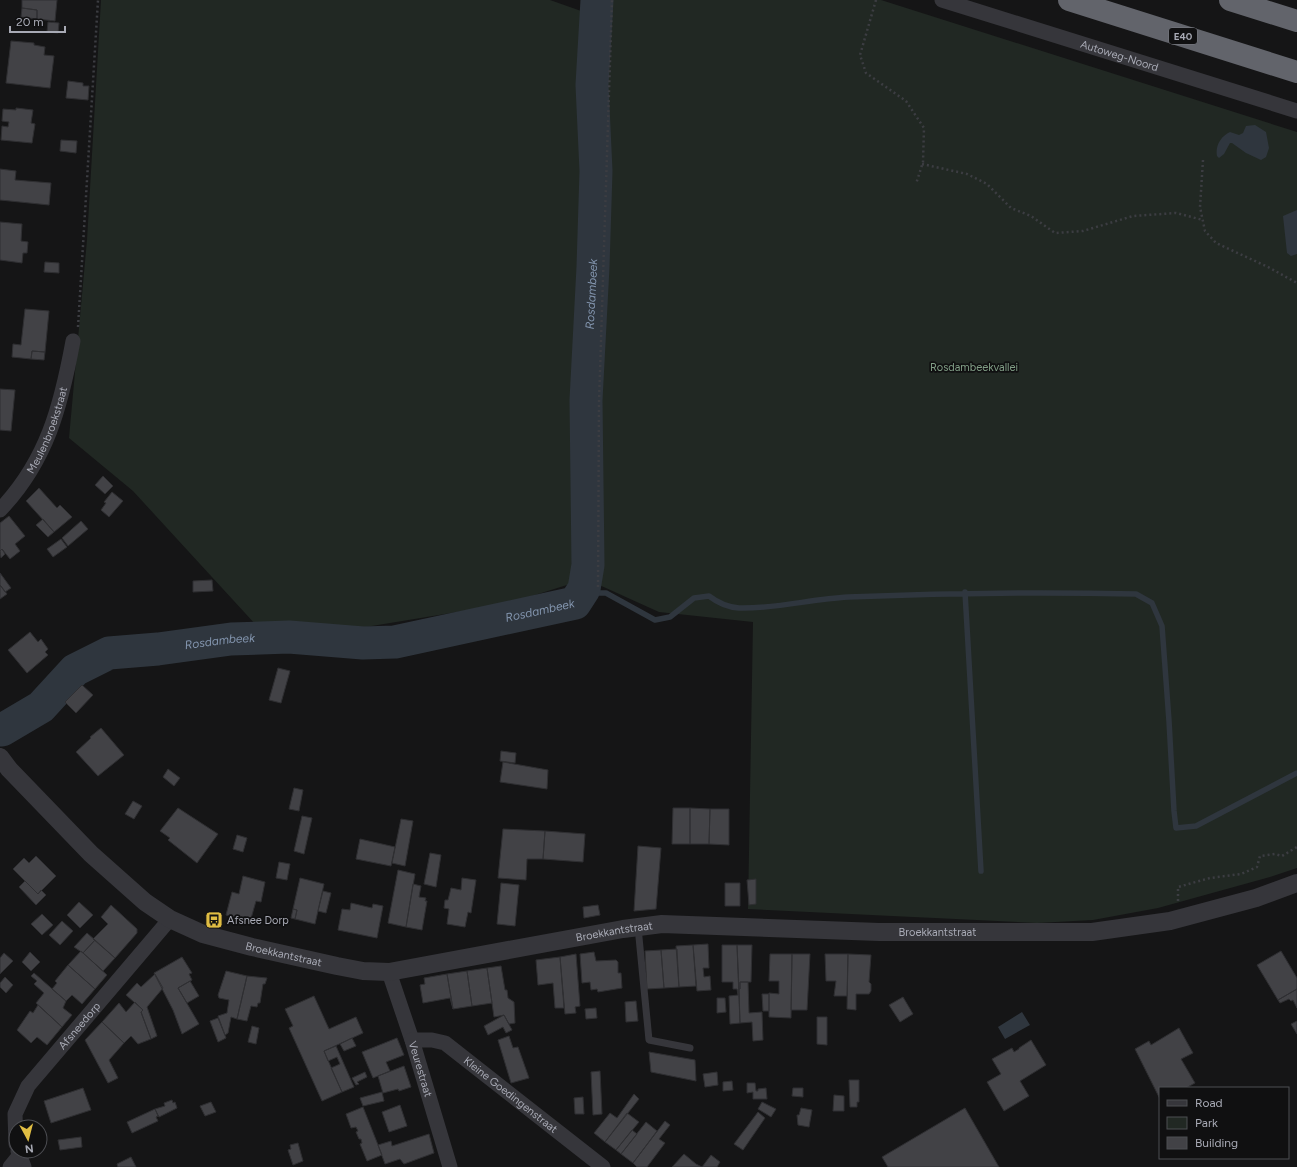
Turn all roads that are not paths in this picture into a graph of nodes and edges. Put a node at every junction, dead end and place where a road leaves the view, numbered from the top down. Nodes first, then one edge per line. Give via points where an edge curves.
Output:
1 (942, 0) edge
2 (1069, 0) edge
3 (1230, 0) edge
4 (1297, 21) edge
5 (1297, 72) edge
6 (1297, 111) edge
7 (74, 341) road end
8 (0, 510) edge
9 (0, 757) edge
10 (1297, 883) edge
11 (170, 919) junction
12 (638, 927) junction
13 (389, 972) junction
14 (412, 1040) junction
15 (690, 1048) dead end
16 (15, 1119) edge
17 (446, 1166) edge
18 (603, 1167) edge

1 - 6 street, Autoweg-Noord
2 - 5 highway, E40
3 - 4 highway
7 - 8 street, Meulenbroekstraat via 53,426 27,479
9 - 11 street, Broekkantstraat via 91,854 145,902
10 - 12 street, Broekkantstraat via 1256,898 1177,919 1092,932 880,932 662,924
11 - 13 street, Broekkantstraat via 203,934 252,947 362,971
11 - 16 street, Afsneedorp via 28,1086 15,1114
12 - 13 street, Broekkantstraat
12 - 15 lane via 649,1040
13 - 14 street, Veurestraat
14 - 17 street, Veurestraat
14 - 18 street, Kleine Goedingenstraat via 445,1043

